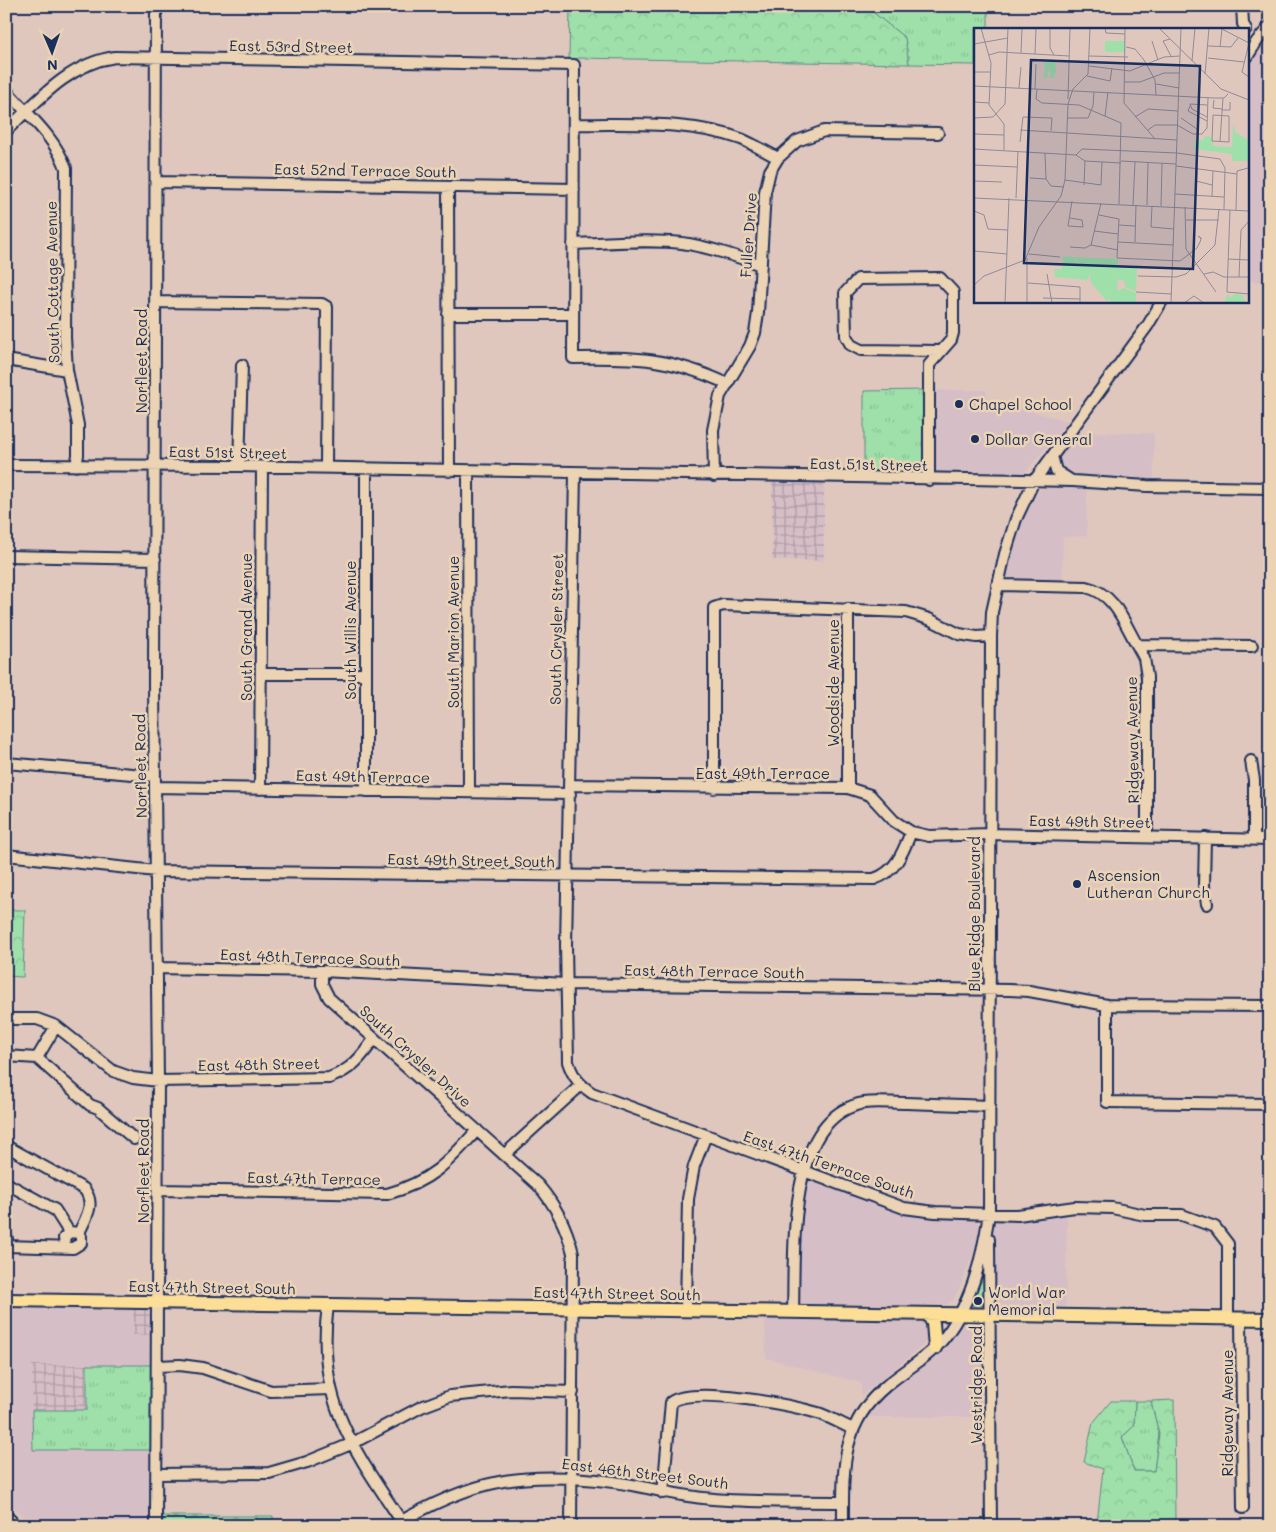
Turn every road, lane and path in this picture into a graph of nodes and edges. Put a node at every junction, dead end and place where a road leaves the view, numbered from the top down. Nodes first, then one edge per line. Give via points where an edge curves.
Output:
1 (156, 6) edge
2 (1242, 6) edge
3 (1270, 26) edge
4 (1246, 28) edge
5 (1248, 30) edge
6 (1257, 41) junction
7 (1248, 55) edge
8 (157, 59) junction
9 (6, 90) edge
10 (25, 112) junction
11 (574, 124) junction
12 (6, 131) edge
13 (938, 133) dead end
14 (778, 158) junction
15 (156, 182) junction
16 (448, 187) junction
17 (574, 189) junction
18 (573, 244) junction
19 (761, 265) junction
20 (156, 302) junction
21 (1161, 302) edge
22 (448, 314) junction
23 (573, 314) junction
24 (940, 351) junction
25 (6, 360) edge
26 (242, 366) dead end
27 (67, 370) junction
28 (728, 384) junction
29 (1052, 456) junction
30 (6, 464) edge
31 (76, 466) junction
32 (156, 466) junction
33 (239, 466) junction
34 (262, 466) junction
35 (326, 468) junction
36 (366, 469) junction
37 (449, 471) junction
38 (468, 471) junction
39 (575, 474) junction
40 (714, 476) junction
41 (929, 480) junction
42 (1034, 481) junction
43 (1073, 481) junction
44 (1270, 488) edge
45 (6, 556) edge
46 (155, 559) junction
47 (997, 585) junction
48 (848, 609) junction
49 (991, 636) junction
50 (1137, 645) junction
51 (1252, 646) dead end
52 (261, 674) junction
53 (364, 674) junction
54 (1251, 761) dead end
55 (6, 762) edge
56 (155, 781) junction
57 (714, 788) junction
58 (848, 788) junction
59 (260, 789) junction
60 (570, 790) junction
61 (366, 791) junction
62 (468, 792) junction
63 (911, 832) junction
64 (989, 834) junction
65 (1147, 837) junction
66 (1205, 838) junction
67 (1254, 839) junction
68 (1270, 840) edge
69 (6, 855) edge
70 (156, 871) junction
71 (568, 876) junction
72 (1207, 904) dead end
73 (157, 968) junction
74 (322, 971) junction
75 (566, 984) junction
76 (989, 991) junction
77 (1107, 1005) junction
78 (1270, 1006) edge
79 (6, 1019) edge
80 (56, 1026) junction
81 (374, 1039) junction
82 (6, 1056) edge
83 (37, 1058) junction
84 (158, 1080) junction
85 (581, 1085) junction
86 (1270, 1104) edge
87 (990, 1106) junction
88 (477, 1130) junction
89 (706, 1136) junction
90 (134, 1139) dead end
91 (6, 1146) edge
92 (504, 1155) junction
93 (804, 1172) junction
94 (6, 1183) edge
95 (158, 1190) junction
96 (989, 1214) junction
97 (74, 1232) junction
98 (6, 1234) edge
99 (7, 1246) edge
100 (65, 1246) junction
101 (6, 1300) edge
102 (158, 1302) junction
103 (328, 1305) junction
104 (574, 1308) junction
105 (686, 1310) junction
106 (794, 1312) junction
107 (928, 1314) junction
108 (958, 1314) junction
109 (991, 1315) junction
110 (1228, 1318) junction
111 (1242, 1318) junction
112 (1270, 1319) edge
113 (935, 1348) junction
114 (158, 1366) junction
115 (331, 1389) junction
116 (573, 1392) junction
117 (853, 1429) junction
118 (351, 1444) junction
119 (156, 1474) junction
120 (572, 1478) junction
121 (663, 1493) junction
122 (843, 1502) junction
123 (1242, 1508) dead end
124 (6, 1517) edge
125 (400, 1524) edge
126 (15, 1526) edge
127 (156, 1526) edge
128 (571, 1526) edge
129 (843, 1526) edge
130 (991, 1526) edge

1 - 8 street, Norfleet Road
2 - 4 street
3 - 6 street
5 - 6 street
6 - 7 street
8 - 10 street, East 53rd Street via 115,57 86,64 74,70
8 - 11 street, East 53rd Street via 574,65
8 - 15 street, Norfleet Road
9 - 10 street, South Cottage Avenue
10 - 12 street, East 53rd Street
10 - 27 street, South Cottage Avenue via 48,135 66,168
11 - 14 street via 700,128 742,140
11 - 17 street
13 - 14 street, Fuller Drive via 824,131 797,141
14 - 19 street, Fuller Drive via 764,192
15 - 16 street, East 52nd Terrace South
15 - 20 street, Norfleet Road
16 - 17 street, East 52nd Terrace South
16 - 22 street
17 - 18 street
18 - 19 street via 683,244 720,251
18 - 23 street
19 - 28 street, Fuller Drive via 755,333
20 - 32 street, Norfleet Road
20 - 35 street via 322,304 327,307
21 - 29 street, Blue Ridge Boulevard
22 - 23 street
22 - 37 street
23 - 28 street via 573,358 661,360 696,369
24 - 24 street via 953,333 953,292 940,278 858,279 845,293 846,336 851,345 861,350
24 - 41 street via 929,365
25 - 27 street
26 - 33 street
27 - 31 street, South Cottage Avenue via 78,425
28 - 40 street, Fuller Drive via 720,396 714,418
29 - 42 street, Blue Ridge Boulevard
29 - 43 street via 1058,473
30 - 31 street, East 51st Street
31 - 32 street, East 51st Street
32 - 33 street, East 51st Street
32 - 46 street, Norfleet Road
33 - 34 street, East 51st Street
34 - 35 street, East 51st Street
34 - 52 street, South Grand Avenue
35 - 36 street, East 51st Street
36 - 37 street, East 51st Street
36 - 53 street, South Willis Avenue
37 - 38 street, East 51st Street
38 - 39 street, East 51st Street
38 - 62 street, South Marion Avenue
39 - 40 street, East 51st Street
39 - 60 street, South Crysler Street
40 - 41 street, East 51st Street
41 - 42 street, East 51st Street
42 - 43 street, East 51st Street
42 - 47 street, Blue Ridge Boulevard via 1016,519
43 - 44 street, East 51st Street
45 - 46 street
46 - 56 street, Norfleet Road
47 - 49 street, Blue Ridge Boulevard
47 - 50 street, Ridgeway Avenue via 1098,590 1110,600
48 - 49 street via 906,612 929,618 959,634
48 - 57 street via 714,608
48 - 58 street, Woodside Avenue
49 - 64 street, Blue Ridge Boulevard
50 - 51 street
50 - 65 street, Ridgeway Avenue via 1144,658 1147,677
52 - 53 street
52 - 59 street, South Grand Avenue
53 - 61 street, South Willis Avenue
54 - 67 street
55 - 56 street, East 49th Terrace
56 - 59 street, East 49th Terrace
56 - 70 street, Norfleet Road
57 - 58 street, East 49th Terrace
57 - 60 street, East 49th Terrace
58 - 63 street, East 49th Terrace via 870,795 894,821
59 - 61 street, East 49th Terrace
60 - 62 street, East 49th Terrace
60 - 71 street, South Crysler Street
61 - 62 street, East 49th Terrace
63 - 64 street, East 49th Street via 929,836
63 - 71 street, East 49th Street South via 894,868 874,879
64 - 65 street, East 49th Street
64 - 76 street, Blue Ridge Boulevard
65 - 66 street, East 49th Street
66 - 67 street, East 49th Street
66 - 72 street
67 - 68 street, East 49th Street
69 - 70 street, East 49th Street South
70 - 71 street, East 49th Street South
70 - 73 street, Norfleet Road
71 - 75 street, South Crysler Street
73 - 74 street, East 48th Terrace South
73 - 84 street, Norfleet Road
74 - 75 street, East 48th Terrace South
74 - 81 street, South Crysler Drive via 322,984 329,998
75 - 76 street, East 48th Terrace South
75 - 85 street, South Crysler Street via 568,1062
76 - 77 street, East 48th Terrace South via 1029,991
76 - 87 street, Blue Ridge Boulevard
77 - 78 street, East 48th Terrace South
77 - 86 street via 1107,1102
79 - 80 street via 37,1019
80 - 83 street
80 - 84 street, East 48th Street via 113,1071 133,1078
81 - 84 street, East 48th Street via 355,1064 329,1078
81 - 88 street, South Crysler Drive
82 - 83 street
83 - 90 street
84 - 95 street, Norfleet Road
85 - 89 street, East 47th Terrace South via 592,1093
85 - 92 street
87 - 93 street via 874,1102 852,1106 836,1115 824,1128
87 - 96 street, Blue Ridge Boulevard
88 - 92 street, South Crysler Drive
88 - 95 street, East 47th Terrace via 435,1174 410,1188 387,1194
89 - 93 street, East 47th Terrace South
89 - 105 street via 694,1166 688,1199
91 - 97 street via 84,1189 90,1197 90,1207
92 - 104 street, South Crysler Drive via 538,1185 562,1219 573,1252
93 - 96 street, East 47th Terrace South via 904,1208
93 - 106 street via 796,1206
94 - 97 street via 55,1210
95 - 102 street, Norfleet Road
96 - 108 street, Blue Ridge Boulevard via 975,1279
96 - 109 street, Westridge Road
96 - 110 street, East 47th Terrace South via 1112,1208 1145,1215 1182,1215 1215,1228 1228,1244
97 - 100 street via 64,1238
97 - 100 street via 82,1240 78,1246
98 - 99 street
99 - 100 street
101 - 102 main road, East 47th Street South
102 - 103 main road, East 47th Street South
102 - 114 street, Norfleet Road
103 - 104 main road, East 47th Street South
103 - 115 street via 325,1346
104 - 105 main road, East 47th Street South
104 - 116 street, South Crysler Drive
105 - 106 main road, East 47th Street South
106 - 107 main road, East 47th Street South
107 - 108 main road, East 47th Street South
107 - 113 main road via 933,1324
108 - 109 main road, East 47th Street South
108 - 113 street, Blue Ridge Boulevard via 951,1329
109 - 110 main road, East 47th Street South
109 - 130 street, Westridge Road
110 - 111 main road, East 47th Street South
111 - 112 main road, East 47th Street South
111 - 123 street, Ridgeway Avenue
113 - 117 street, Blue Ridge Boulevard via 878,1393
114 - 115 street via 203,1368 271,1391
114 - 119 street, Norfleet Road
115 - 118 street
116 - 118 street via 511,1390 450,1396 421,1407
116 - 120 street, South Crysler Drive
117 - 121 street via 819,1414 774,1402 678,1397 671,1402
117 - 122 street, Blue Ridge Boulevard via 844,1460
118 - 119 street via 307,1462 269,1472
118 - 125 street
119 - 127 street, Norfleet Road
120 - 121 street, East 46th Street South via 615,1482
120 - 125 street, East 46th Street South via 528,1477 485,1484 442,1499
120 - 128 street, South Crysler Drive
121 - 122 street, East 46th Street South via 705,1498
122 - 129 street, Blue Ridge Boulevard
124 - 126 main road

